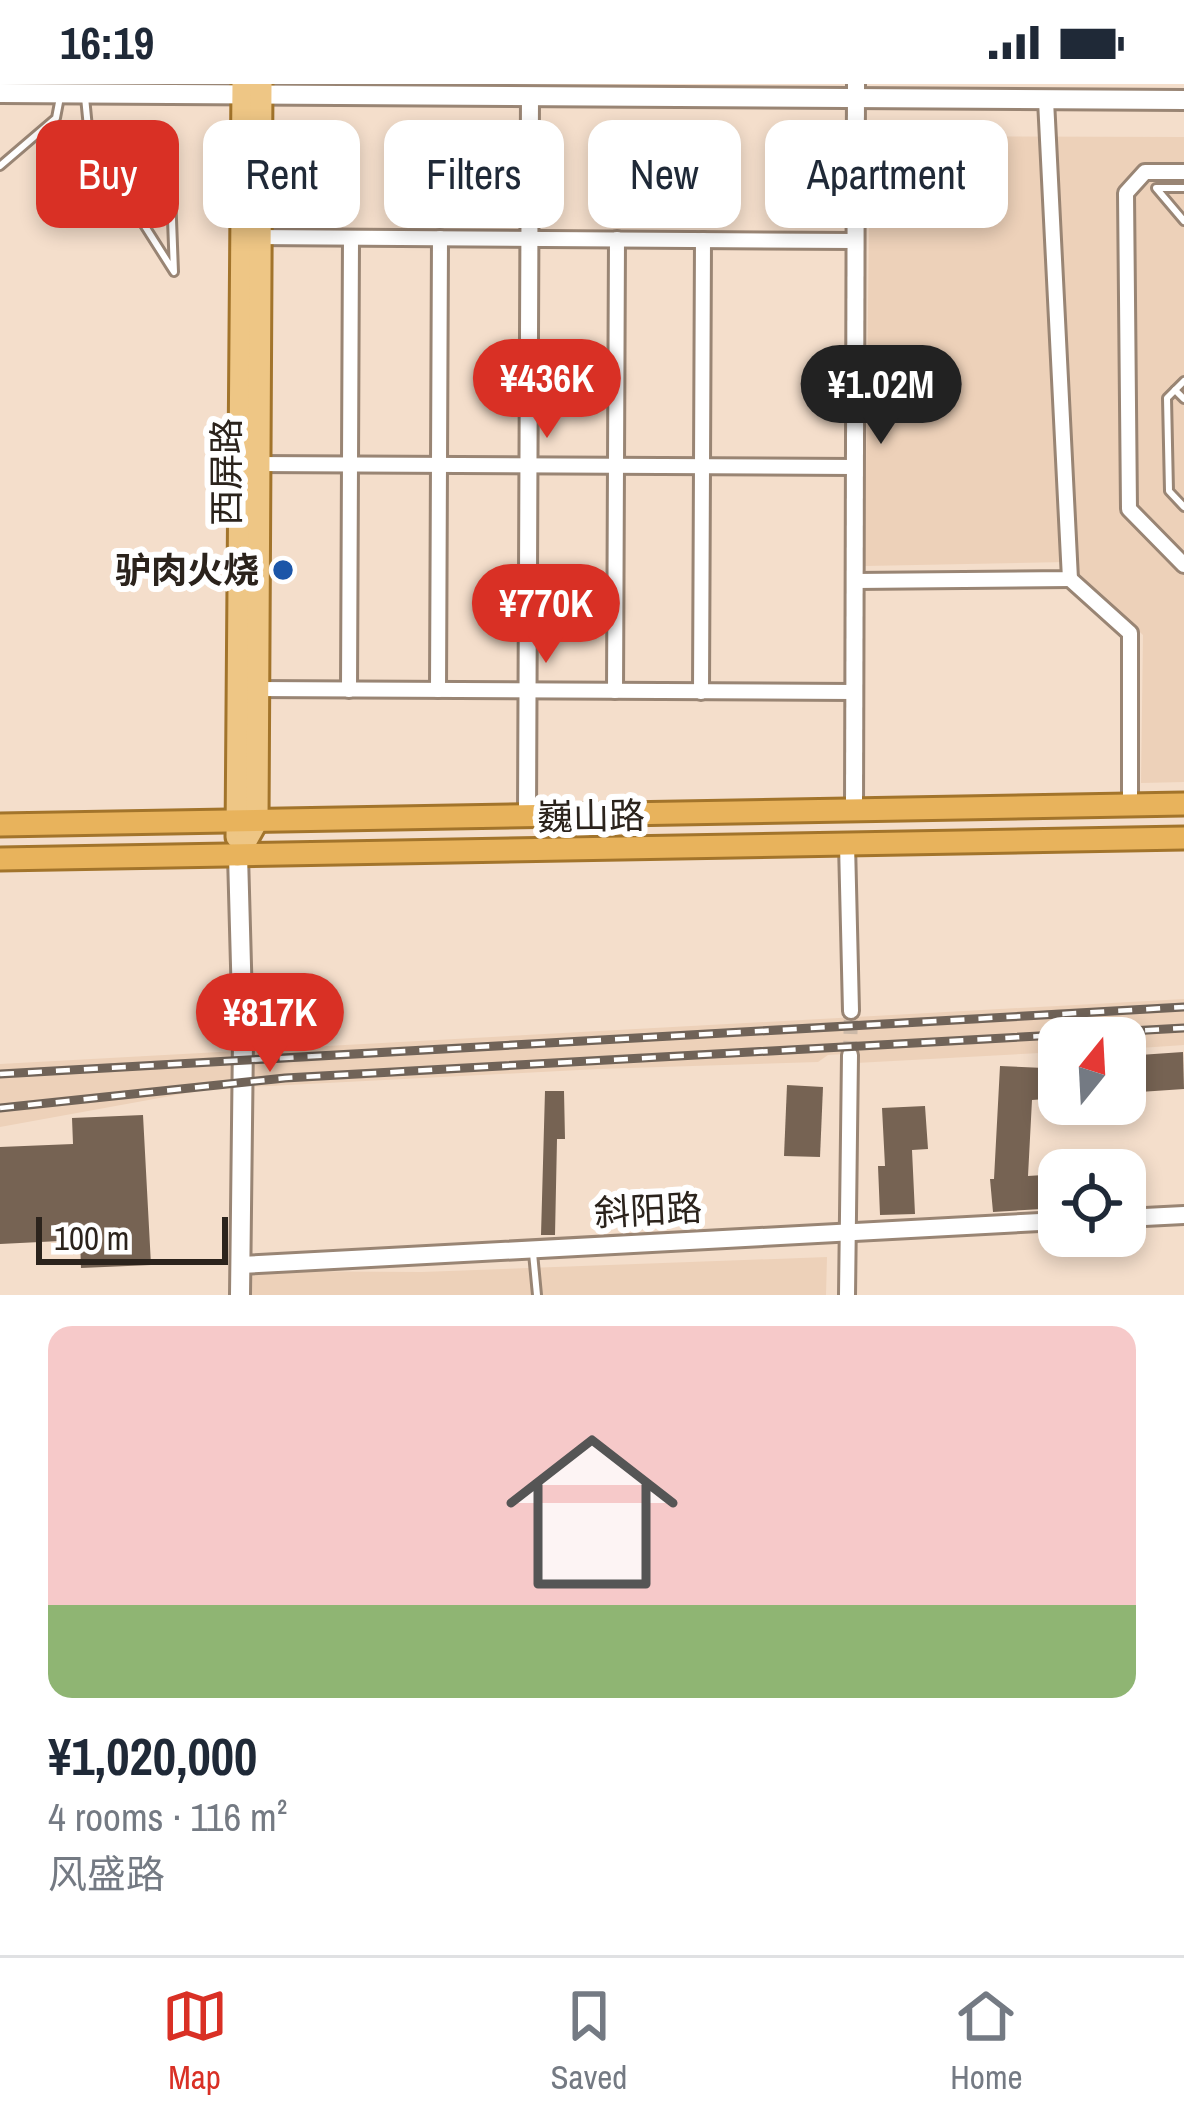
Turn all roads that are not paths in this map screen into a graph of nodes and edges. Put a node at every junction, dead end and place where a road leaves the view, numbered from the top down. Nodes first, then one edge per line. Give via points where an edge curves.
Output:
1 (252, 89) edge
2 (856, 91) edge
3 (0, 92) edge
4 (61, 93) junction
5 (85, 93) junction
6 (530, 96) junction
7 (1046, 100) junction
8 (1184, 100) edge
9 (87, 120) edge
10 (0, 166) edge
11 (1184, 172) edge
12 (1184, 188) edge
13 (1184, 220) edge
14 (146, 228) edge
15 (172, 228) edge
16 (251, 237) junction
17 (351, 238) junction
18 (440, 238) junction
19 (529, 239) junction
20 (617, 239) junction
21 (704, 240) junction
22 (855, 241) junction
23 (1184, 381) edge
24 (1175, 390) junction
25 (1184, 399) edge
26 (249, 464) junction
27 (350, 465) junction
28 (439, 465) junction
29 (528, 466) junction
30 (616, 466) junction
31 (702, 467) junction
32 (855, 467) junction
33 (1184, 507) edge
34 (1184, 566) edge
35 (1070, 579) junction
36 (855, 581) junction
37 (248, 689) junction
38 (349, 690) junction
39 (437, 690) junction
40 (527, 691) junction
41 (615, 691) junction
42 (701, 692) junction
43 (855, 692) junction
44 (1184, 804) edge
45 (1130, 805) junction
46 (854, 810) junction
47 (526, 816) junction
48 (247, 821) junction
49 (0, 825) edge
50 (1184, 838) edge
51 (847, 844) junction
52 (238, 855) junction
53 (0, 860) edge
54 (851, 1011) tunnel mouth
55 (850, 1055) tunnel mouth
56 (1184, 1215) edge
57 (1146, 1217) edge
58 (1038, 1222) edge
59 (848, 1233) junction
60 (532, 1249) junction
61 (241, 1265) junction
62 (239, 1293) edge
63 (537, 1295) edge
64 (848, 1295) edge

1 - 5 main road
1 - 6 main road
1 - 16 main road, 西屏路
2 - 6 main road
2 - 7 main road
2 - 22 street
3 - 4 main road
4 - 5 main road
4 - 10 lane via 56,118
5 - 9 lane
6 - 19 street
7 - 8 main road
7 - 35 street
11 - 34 street via 1145,172 1126,193 1129,509
12 - 13 lane via 1156,188
14 - 15 lane via 174,272
16 - 17 street
16 - 26 main road, 西屏路
17 - 18 street
17 - 27 street
18 - 19 street
18 - 28 street
19 - 20 street
19 - 29 street
20 - 21 street
20 - 30 street
21 - 22 street
21 - 31 street
22 - 32 street
23 - 24 lane
24 - 25 lane
24 - 33 lane via 1167,398 1169,491
26 - 27 street
26 - 37 main road, 西屏路
27 - 28 street
27 - 38 street
28 - 29 street
28 - 39 street
29 - 30 street
29 - 40 street
30 - 31 street
30 - 41 street
31 - 32 street
31 - 42 street
32 - 36 street
35 - 36 street
35 - 45 street via 1130,632
36 - 43 street
37 - 38 street
37 - 48 main road, 西屏路
38 - 39 street
39 - 40 street
40 - 41 street
40 - 47 street
41 - 42 street
42 - 43 street
43 - 46 street
44 - 45 highway, 巍山路
45 - 46 highway, 巍山路
46 - 47 highway, 巍山路
46 - 51 highway
47 - 48 highway, 巍山路
48 - 49 highway, 巍山路
48 - 52 main road, 西屏路
50 - 51 highway, 巍山路
51 - 52 highway, 巍山路
51 - 54 street
52 - 53 highway, 巍山路
52 - 61 main road
55 - 59 street
56 - 57 street
58 - 59 street, 斜阳路
59 - 60 street, 斜阳路
59 - 64 street
60 - 61 street, 斜阳路
60 - 63 lane
61 - 62 main road

